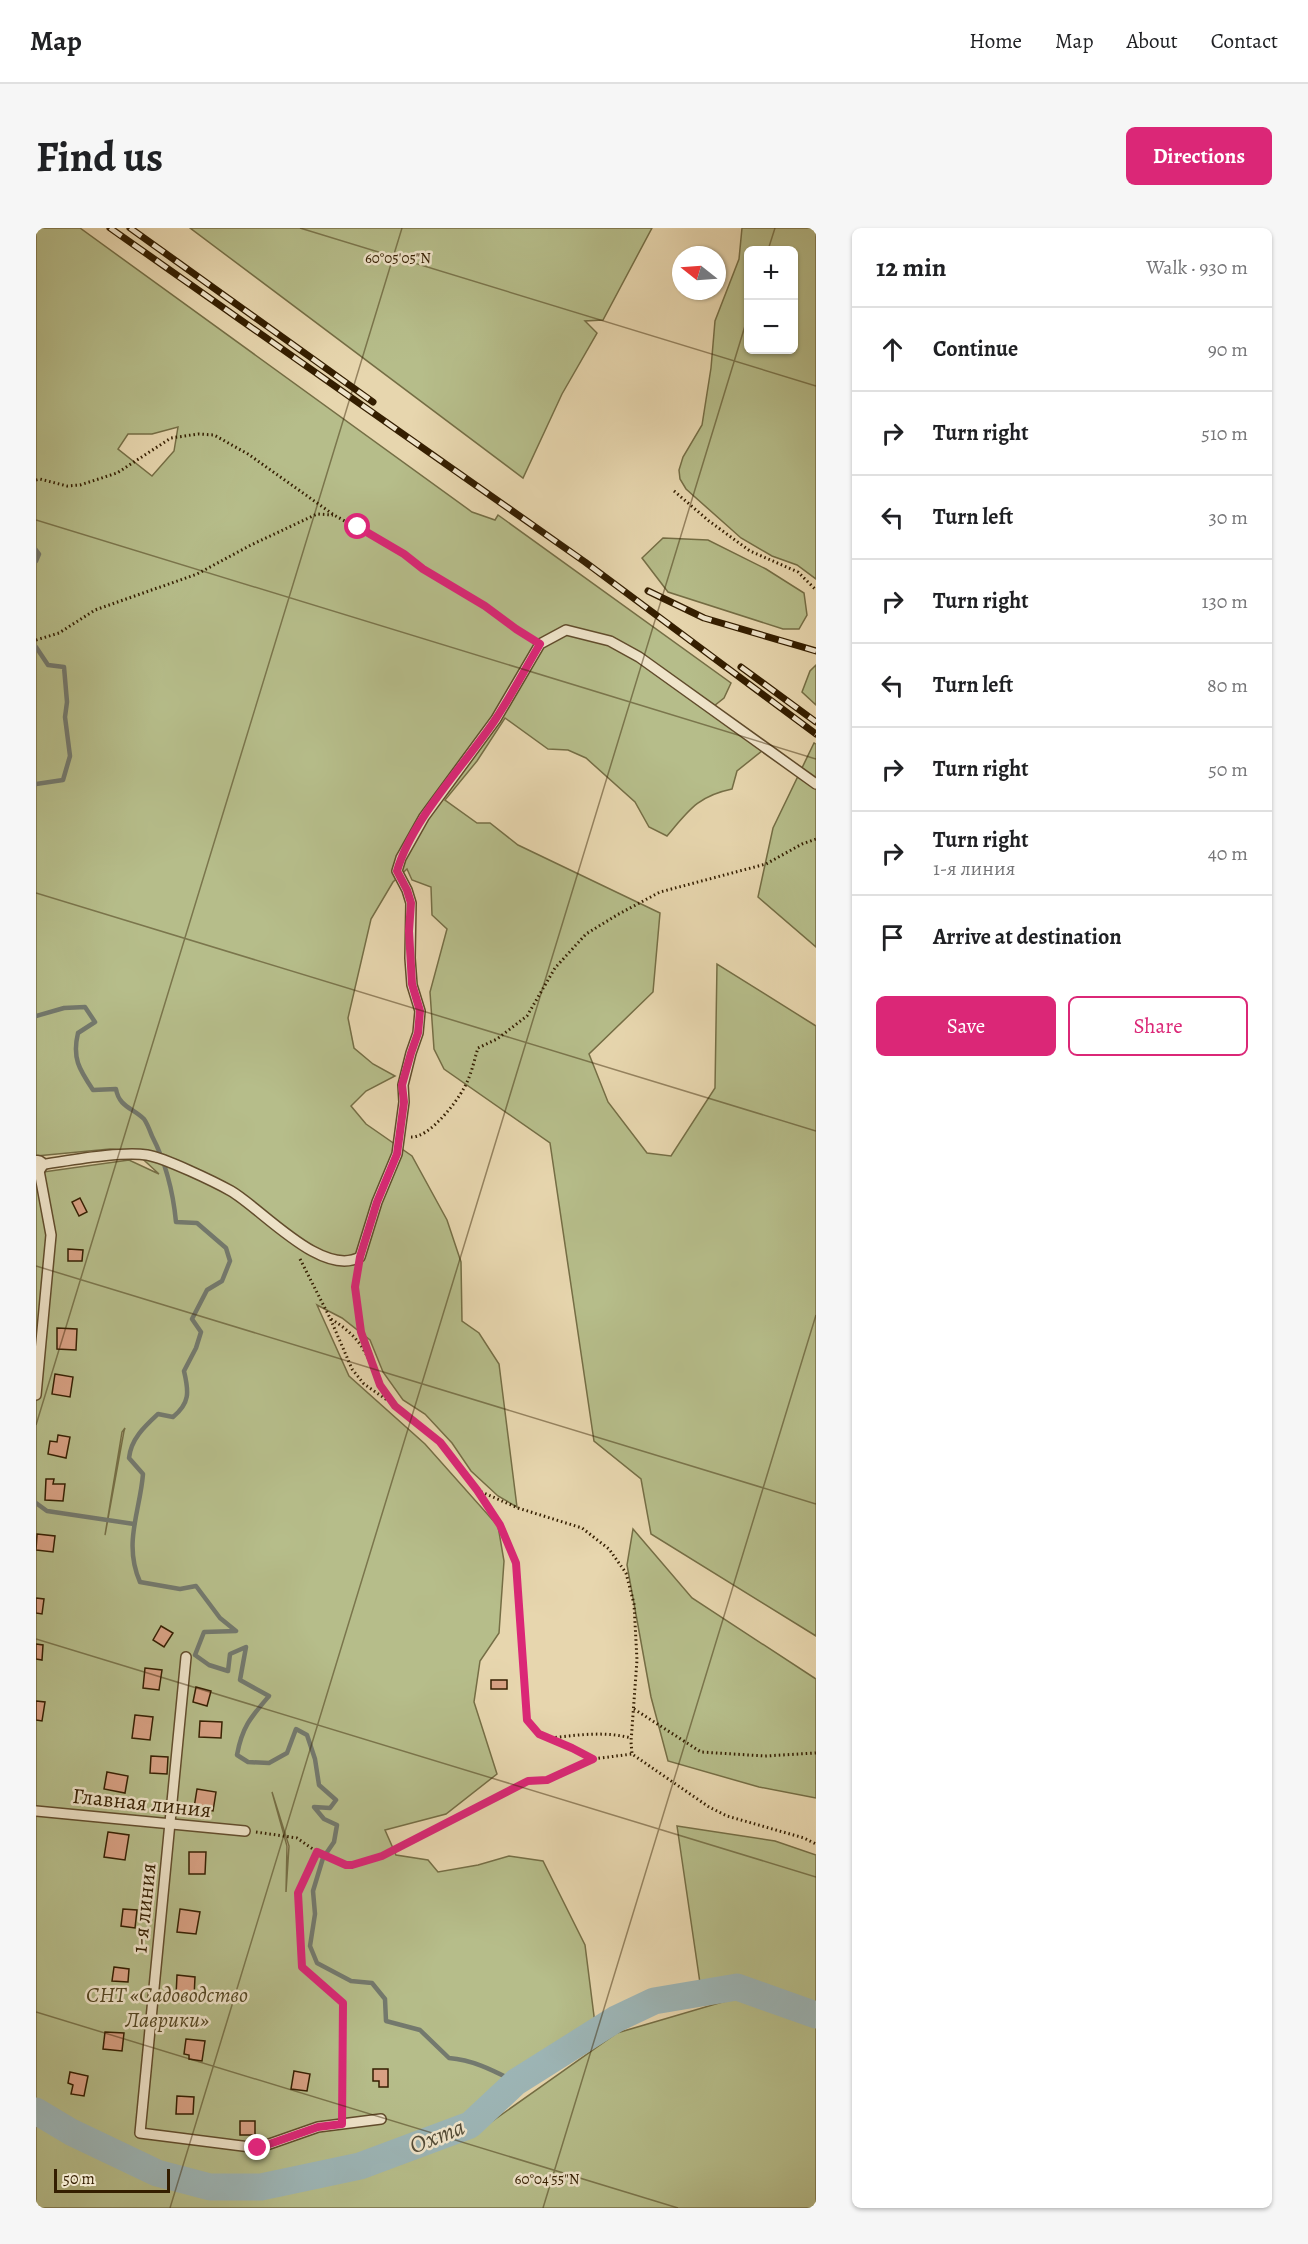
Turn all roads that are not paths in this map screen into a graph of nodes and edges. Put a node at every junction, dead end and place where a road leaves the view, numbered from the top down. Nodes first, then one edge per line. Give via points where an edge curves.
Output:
1 (816, 784) edge
2 (37, 1165) edge
3 (38, 1355) edge
4 (36, 1395) edge
5 (186, 1657) dead end
6 (36, 1811) edge
7 (171, 1824) junction
8 (245, 1831) road end
9 (381, 2119) dead end

1 - 2 lane via 639,657 609,641 566,630 540,644 496,719 424,817 401,858 397,871 411,903 409,931 412,984 420,1011 418,1033 402,1085 404,1102 393,1166 360,1257 336,1260 291,1239 233,1192 148,1155
2 - 3 lane via 51,1235
3 - 4 lane
5 - 7 lane, 1-я линия
6 - 7 lane, Главная линия
7 - 8 lane, Главная линия
7 - 9 lane, 1-я линия via 140,2133 258,2148 318,2127

